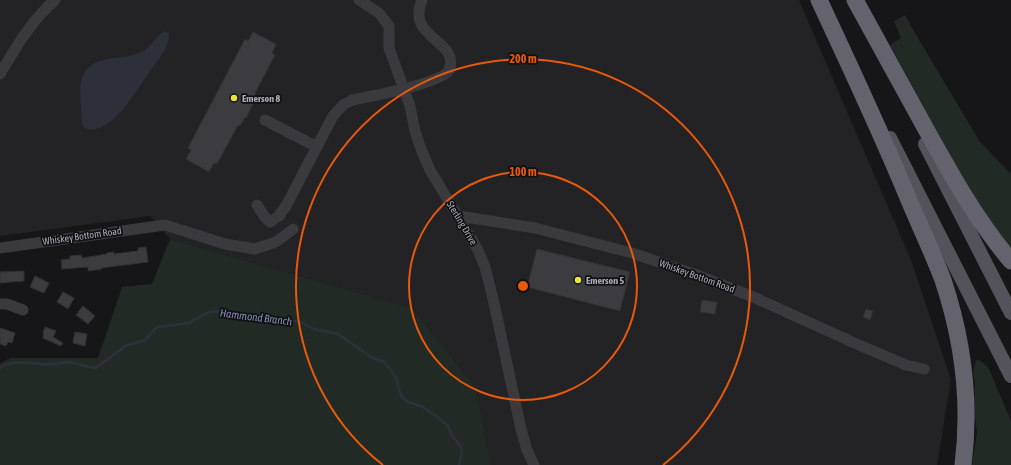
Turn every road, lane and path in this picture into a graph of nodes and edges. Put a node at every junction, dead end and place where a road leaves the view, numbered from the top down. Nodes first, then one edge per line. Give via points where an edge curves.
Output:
1 (55, 0) edge
2 (359, 0) edge
3 (820, 0) edge
4 (853, 0) edge
5 (418, 2) edge
6 (374, 3) edge
7 (0, 74) edge
8 (405, 88) junction
9 (265, 120) dead end
10 (317, 148) junction
11 (257, 205) dead end
12 (459, 216) junction
13 (293, 229) dead end
14 (0, 248) edge
15 (1011, 260) edge
16 (0, 304) edge
17 (23, 310) dead end
18 (1011, 313) edge
19 (924, 369) dead end
20 (1011, 376) edge
21 (534, 465) edge
22 (964, 465) edge

1 - 7 street via 23,35
2 - 6 street, Sterling Drive
3 - 20 main road
3 - 22 highway via 942,278 957,330 965,379
4 - 15 highway via 956,184 977,218
4 - 18 main road
5 - 8 street via 419,22 448,53 450,69 447,74 433,81
6 - 8 street, Sterling Drive via 389,26 389,48
8 - 10 street via 352,100 343,105 333,116
8 - 12 street, Sterling Drive via 421,149 430,170
9 - 10 street
10 - 11 street via 278,216 270,222
12 - 19 street, Whiskey Bottom Road via 535,228 632,253 751,296 906,365
12 - 21 street, Sterling Drive via 478,250 487,274 521,429
13 - 14 street, Whiskey Bottom Road via 276,242 255,249 225,244 165,225
16 - 17 street

